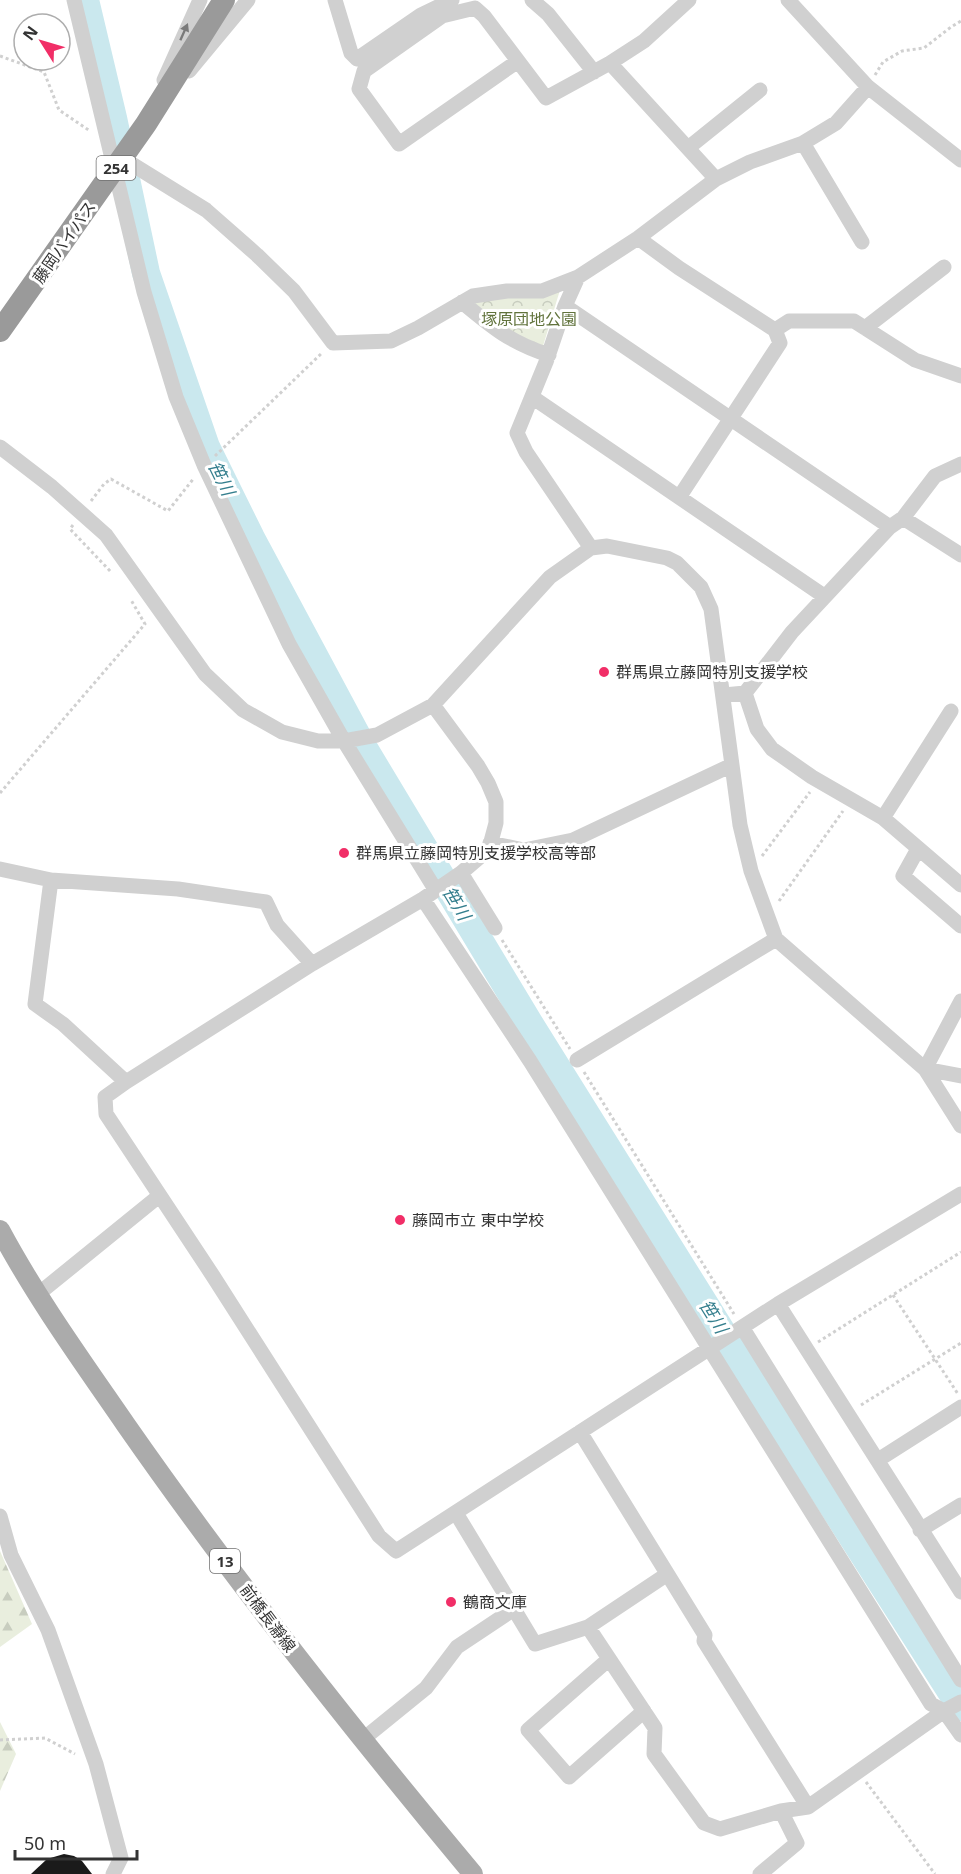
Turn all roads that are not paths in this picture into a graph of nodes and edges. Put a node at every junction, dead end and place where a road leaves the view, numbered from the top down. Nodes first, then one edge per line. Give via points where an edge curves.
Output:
1 (74, 0) edge
2 (200, 0) edge
3 (224, 0) edge
4 (248, 0) edge
5 (335, 0) edge
6 (452, 0) edge
7 (532, 0) edge
8 (689, 0) edge
9 (788, 0) edge
10 (518, 61) junction
11 (610, 63) junction
12 (594, 72) junction
13 (868, 87) junction
14 (760, 90) dead end
15 (146, 124) junction
16 (803, 143) junction
17 (688, 148) junction
18 (961, 160) edge
19 (119, 164) junction
20 (716, 178) junction
21 (638, 238) junction
22 (862, 242) dead end
23 (944, 267) dead end
24 (578, 278) junction
25 (462, 302) junction
26 (565, 306) junction
27 (865, 328) junction
28 (775, 330) junction
29 (0, 331) edge
30 (549, 355) junction
31 (961, 376) edge
32 (532, 397) junction
33 (730, 420) junction
34 (0, 447) edge
35 (961, 464) edge
36 (680, 496) junction
37 (896, 522) junction
38 (591, 548) junction
39 (961, 555) edge
40 (824, 596) junction
41 (745, 693) junction
42 (724, 694) junction
43 (433, 705) junction
44 (951, 711) dead end
45 (345, 741) junction
46 (732, 765) junction
47 (883, 818) junction
48 (490, 843) junction
49 (918, 849) junction
50 (0, 869) edge
51 (460, 873) junction
52 (51, 880) junction
53 (961, 885) edge
54 (429, 894) junction
55 (961, 926) edge
56 (495, 928) road end
57 (776, 939) junction
58 (312, 964) junction
59 (961, 1001) edge
60 (577, 1060) road end
61 (925, 1069) junction
62 (961, 1076) edge
63 (126, 1082) junction
64 (961, 1126) edge
65 (960, 1194) edge
66 (159, 1196) junction
67 (0, 1230) edge
68 (37, 1295) junction
69 (778, 1304) junction
70 (739, 1329) junction
71 (714, 1345) junction
72 (961, 1407) edge
73 (580, 1432) junction
74 (878, 1461) junction
75 (961, 1505) edge
76 (456, 1513) junction
77 (0, 1516) edge
78 (920, 1530) junction
79 (666, 1575) junction
80 (961, 1592) edge
81 (514, 1609) junction
82 (588, 1627) junction
83 (609, 1659) junction
84 (961, 1680) edge
85 (952, 1707) edge
86 (644, 1712) junction
87 (961, 1735) edge
88 (362, 1740) junction
89 (808, 1806) junction
90 (781, 1811) junction
91 (113, 1874) edge
92 (473, 1874) edge
93 (760, 1874) edge

1 - 19 street via 107,137
15 -> 2 street
3 - 15 highway, 藤岡バイパス / 254
4 - 15 street
5 - 6 street via 351,54 357,59 421,15
7 - 12 street
8 - 11 street via 644,41
9 - 13 street
10 - 10 street via 399,144 359,89 364,71 442,16 475,8
10 - 12 street via 546,98
11 - 12 street
11 - 17 street
13 - 16 street via 836,123
13 - 18 street
14 - 17 street
15 - 19 highway, 藤岡バイパス / 254
16 - 20 street
16 - 22 street
17 - 20 street
19 - 25 street via 206,210 294,291 333,343 391,341
19 - 29 highway, 藤岡バイパス / 254
19 - 45 street via 147,302 176,397 289,644
20 - 21 street
21 - 24 street
21 - 28 street
23 - 27 street
24 - 25 street via 542,291 507,291 472,296
24 - 26 street
25 - 30 street via 492,328 524,348
26 - 30 street
26 - 33 street
27 - 28 street via 854,321 789,321
27 - 31 street via 915,360
28 - 33 street via 780,343
30 - 32 street
32 - 36 street
32 - 38 street via 517,433
33 - 36 street
33 - 37 street
34 - 45 street via 106,535 205,674 243,710 282,732 318,741
35 - 37 street via 935,476
36 - 40 street
37 - 39 street
37 - 40 street
38 - 42 street via 607,546 667,558 701,587 711,609
38 - 43 street via 550,577
40 - 41 street
41 - 42 street
41 - 47 street via 757,729 772,748
42 - 46 street
43 - 45 street via 377,735
43 - 48 street via 488,783 496,802
44 - 47 street
45 - 54 street
46 - 48 street via 573,840 524,850
46 - 57 street via 751,872
47 - 49 street
48 - 51 street via 489,849
49 - 53 street
49 - 55 street via 903,876
50 - 52 street
51 - 54 street
51 - 56 street
52 - 58 street via 178,889 266,902 277,925
52 - 63 street via 35,1004 63,1024
54 - 58 street
54 - 71 street via 536,1071
57 - 60 street
57 - 61 street
58 - 63 street
59 - 61 street
61 - 62 street
61 - 64 street
63 - 66 street via 105,1097 106,1114
65 - 69 street
66 - 68 street
66 - 76 street via 379,1536 396,1551
67 - 68 main road, 前橋長瀞線 / 13
68 - 88 main road, 前橋長瀞線 / 13 via 181,1504
69 - 70 street
69 - 74 street
70 - 71 street
70 - 84 street
71 - 73 street
71 - 85 street via 931,1704
72 - 74 street
73 - 76 street
73 - 79 street
74 - 78 street
75 - 78 street
76 - 81 street
77 - 91 street via 11,1555 48,1630 96,1764 121,1858
78 - 80 street
79 - 82 street
79 - 89 street
81 - 82 street via 535,1644
81 - 88 street via 457,1647 426,1688
82 - 83 street
83 - 86 street
83 - 86 street via 528,1730 569,1778
85 - 87 street
85 - 89 street
86 - 90 street via 655,1728 654,1754 704,1823 720,1829
88 - 92 main road, 前橋長瀞線 / 13
89 - 90 street
90 - 93 street via 796,1842

